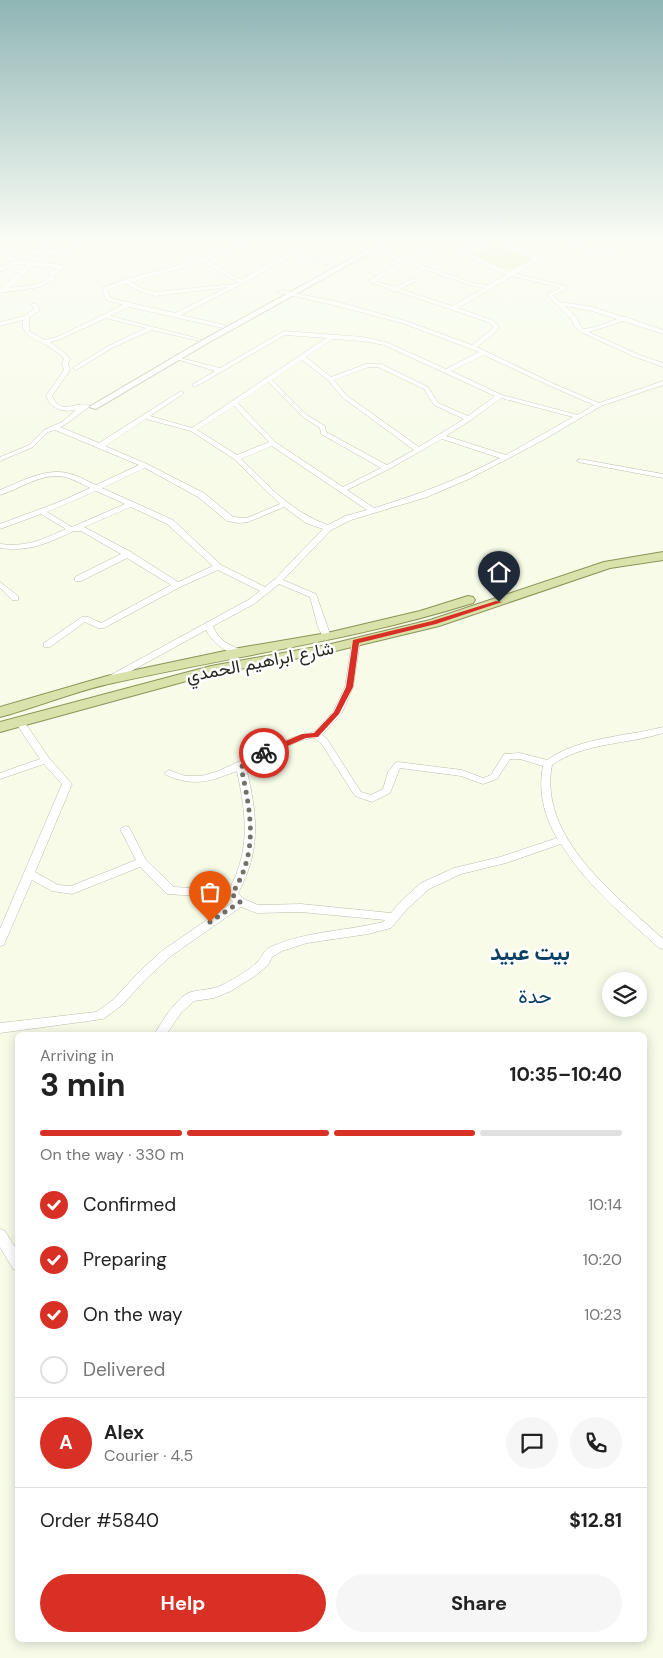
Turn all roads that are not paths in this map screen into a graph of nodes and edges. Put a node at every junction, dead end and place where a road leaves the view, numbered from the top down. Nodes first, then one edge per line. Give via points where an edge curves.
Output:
1 (25, 317) edge
2 (26, 317) edge
3 (102, 317) edge
4 (110, 317) edge
5 (181, 317) edge
6 (239, 317) edge
7 (243, 317) edge
8 (386, 317) edge
9 (480, 317) edge
10 (572, 317) edge
11 (625, 318) joint
12 (0, 324) edge
13 (223, 326) junction
14 (151, 328) junction
15 (583, 331) junction
16 (663, 332) edge
17 (333, 336) junction
18 (198, 340) junction
19 (44, 342) junction
20 (473, 347) junction
21 (483, 353) junction
22 (176, 357) junction
23 (303, 358) junction
24 (663, 365) edge
25 (76, 368) dead end
26 (220, 370) junction
27 (446, 371) junction
28 (330, 379) junction
29 (269, 380) junction
30 (663, 382) edge
31 (195, 385) dead end
32 (181, 393) dead end
33 (500, 396) junction
34 (234, 402) junction
35 (599, 405) junction
36 (90, 406) junction
37 (146, 417) junction
38 (579, 417) junction
39 (469, 419) junction
40 (57, 428) junction
41 (194, 430) junction
42 (442, 437) junction
43 (273, 443) junction
44 (102, 445) junction
45 (419, 450) junction
46 (0, 458) edge
47 (236, 458) junction
48 (505, 458) junction
49 (580, 461) dead end
50 (146, 465) junction
51 (387, 468) junction
52 (663, 476) edge
53 (97, 487) junction
54 (342, 490) junction
55 (0, 493) edge
56 (132, 504) junction
57 (285, 504) junction
58 (372, 510) junction
59 (40, 511) junction
60 (0, 528) edge
61 (328, 528) junction
62 (71, 529) junction
63 (0, 546) edge
64 (661, 553) edge
65 (128, 554) junction
66 (218, 567) junction
67 (580, 570) junction
68 (78, 579) dead end
69 (278, 581) junction
70 (0, 584) edge
71 (177, 585) junction
72 (267, 591) junction
73 (15, 598) dead end
74 (209, 625) junction
75 (327, 637) junction
76 (356, 642) junction
77 (46, 645) dead end
78 (295, 648) junction
79 (239, 652) junction
80 (107, 680) junction
81 (0, 712) edge
82 (20, 722) junction
83 (0, 728) edge
84 (663, 730) edge
85 (316, 735) junction
86 (46, 760) junction
87 (548, 764) junction
88 (241, 767) junction
89 (169, 773) dead end
90 (0, 776) edge
91 (125, 829) dead end
92 (562, 840) junction
93 (142, 862) junction
94 (29, 874) junction
95 (236, 898) junction
96 (394, 917) junction
97 (2, 926) edge
98 (0, 942) edge
99 (663, 945) edge
100 (0, 1028) edge
101 (162, 1032) edge
102 (0, 1234) edge
103 (15, 1260) edge

1 - 12 street
2 - 19 street via 25,330
3 - 19 street
4 - 14 street
5 - 13 street
6 - 13 street
7 - 22 street
8 - 20 street
9 - 20 street via 490,321 496,330
10 - 15 street
11 - 15 street
11 - 16 street
13 - 18 street
14 - 18 street
14 - 25 street via 110,347
15 - 24 street
17 - 23 street
17 - 26 street via 284,333
17 - 27 street via 386,344
18 - 36 street
19 - 36 street via 67,359 67,370 49,396 50,401 64,410
20 - 21 street
21 - 27 street
21 - 35 street
22 - 26 street
22 - 36 street
23 - 28 street
23 - 29 street
26 - 31 street
27 - 33 street
28 - 39 street via 368,365 379,366 426,388 436,404
28 - 45 street via 344,396
29 - 34 street
29 - 51 street via 305,416 320,424 323,433
30 - 35 street
32 - 37 street
33 - 38 street
33 - 39 street
34 - 41 street
34 - 43 street
35 - 38 street
36 - 40 street
37 - 41 street
37 - 44 street
38 - 48 street
39 - 42 street
40 - 44 street
40 - 46 street via 46,431 31,446
41 - 47 street
42 - 45 street
42 - 48 street
43 - 47 street
43 - 54 street
44 - 50 street
45 - 51 street
47 - 57 street
48 - 58 street via 424,495
49 - 52 street
50 - 53 street
50 - 57 street via 202,495 230,519 239,522
51 - 54 street
53 - 55 street via 58,473
53 - 56 street
53 - 59 street
54 - 58 street
56 - 62 street
56 - 66 street via 170,522
57 - 61 street via 309,521
58 - 61 street
59 - 60 street
59 - 62 street
61 - 69 street
62 - 63 street via 35,545
62 - 65 street via 82,530
64 - 67 main road, شارع ابراهيم الحمدي
65 - 68 street
65 - 71 street
66 - 71 street
66 - 72 street
67 - 75 main road, شارع ابراهيم الحمدي via 424,614
67 - 76 main road, شارع ابراهيم الحمدي via 434,623
69 - 72 street
69 - 75 street via 313,596
70 - 73 street
71 - 77 street via 101,626 84,620 77,622
72 - 74 street
74 - 79 street via 214,638
74 - 80 street
75 - 78 main road, شارع ابراهيم الحمدي
76 - 78 main road, شارع ابراهيم الحمدي
76 - 85 street via 349,687 337,713
78 - 79 main road, شارع ابراهيم الحمدي
78 - 82 main road, شارع ابراهيم الحمدي
79 - 80 main road, شارع ابراهيم الحمدي
80 - 81 main road, شارع ابراهيم الحمدي
82 - 83 main road, شارع ابراهيم الحمدي
82 - 86 street
84 - 87 street via 576,748 558,755
85 - 87 street via 334,754 358,794 366,798 377,798 387,791 398,765 462,774 483,781 494,777 507,756
85 - 88 street via 305,736 267,752
86 - 90 street
86 - 94 street via 67,784
87 - 92 street via 545,783
88 - 89 street via 194,780 175,778
88 - 95 street via 247,793 251,843
91 - 93 street
92 - 96 street via 458,871 425,886
92 - 99 street via 588,875
93 - 94 street via 72,890 56,888
93 - 95 street via 172,891
94 - 97 street via 15,908
95 - 96 street via 257,909 301,908
95 - 100 street via 167,953 118,1004 99,1016
96 - 101 street via 387,925 307,939 278,948 267,954 264,962 251,974 227,988 214,994 190,997
97 - 98 street
102 - 103 street

